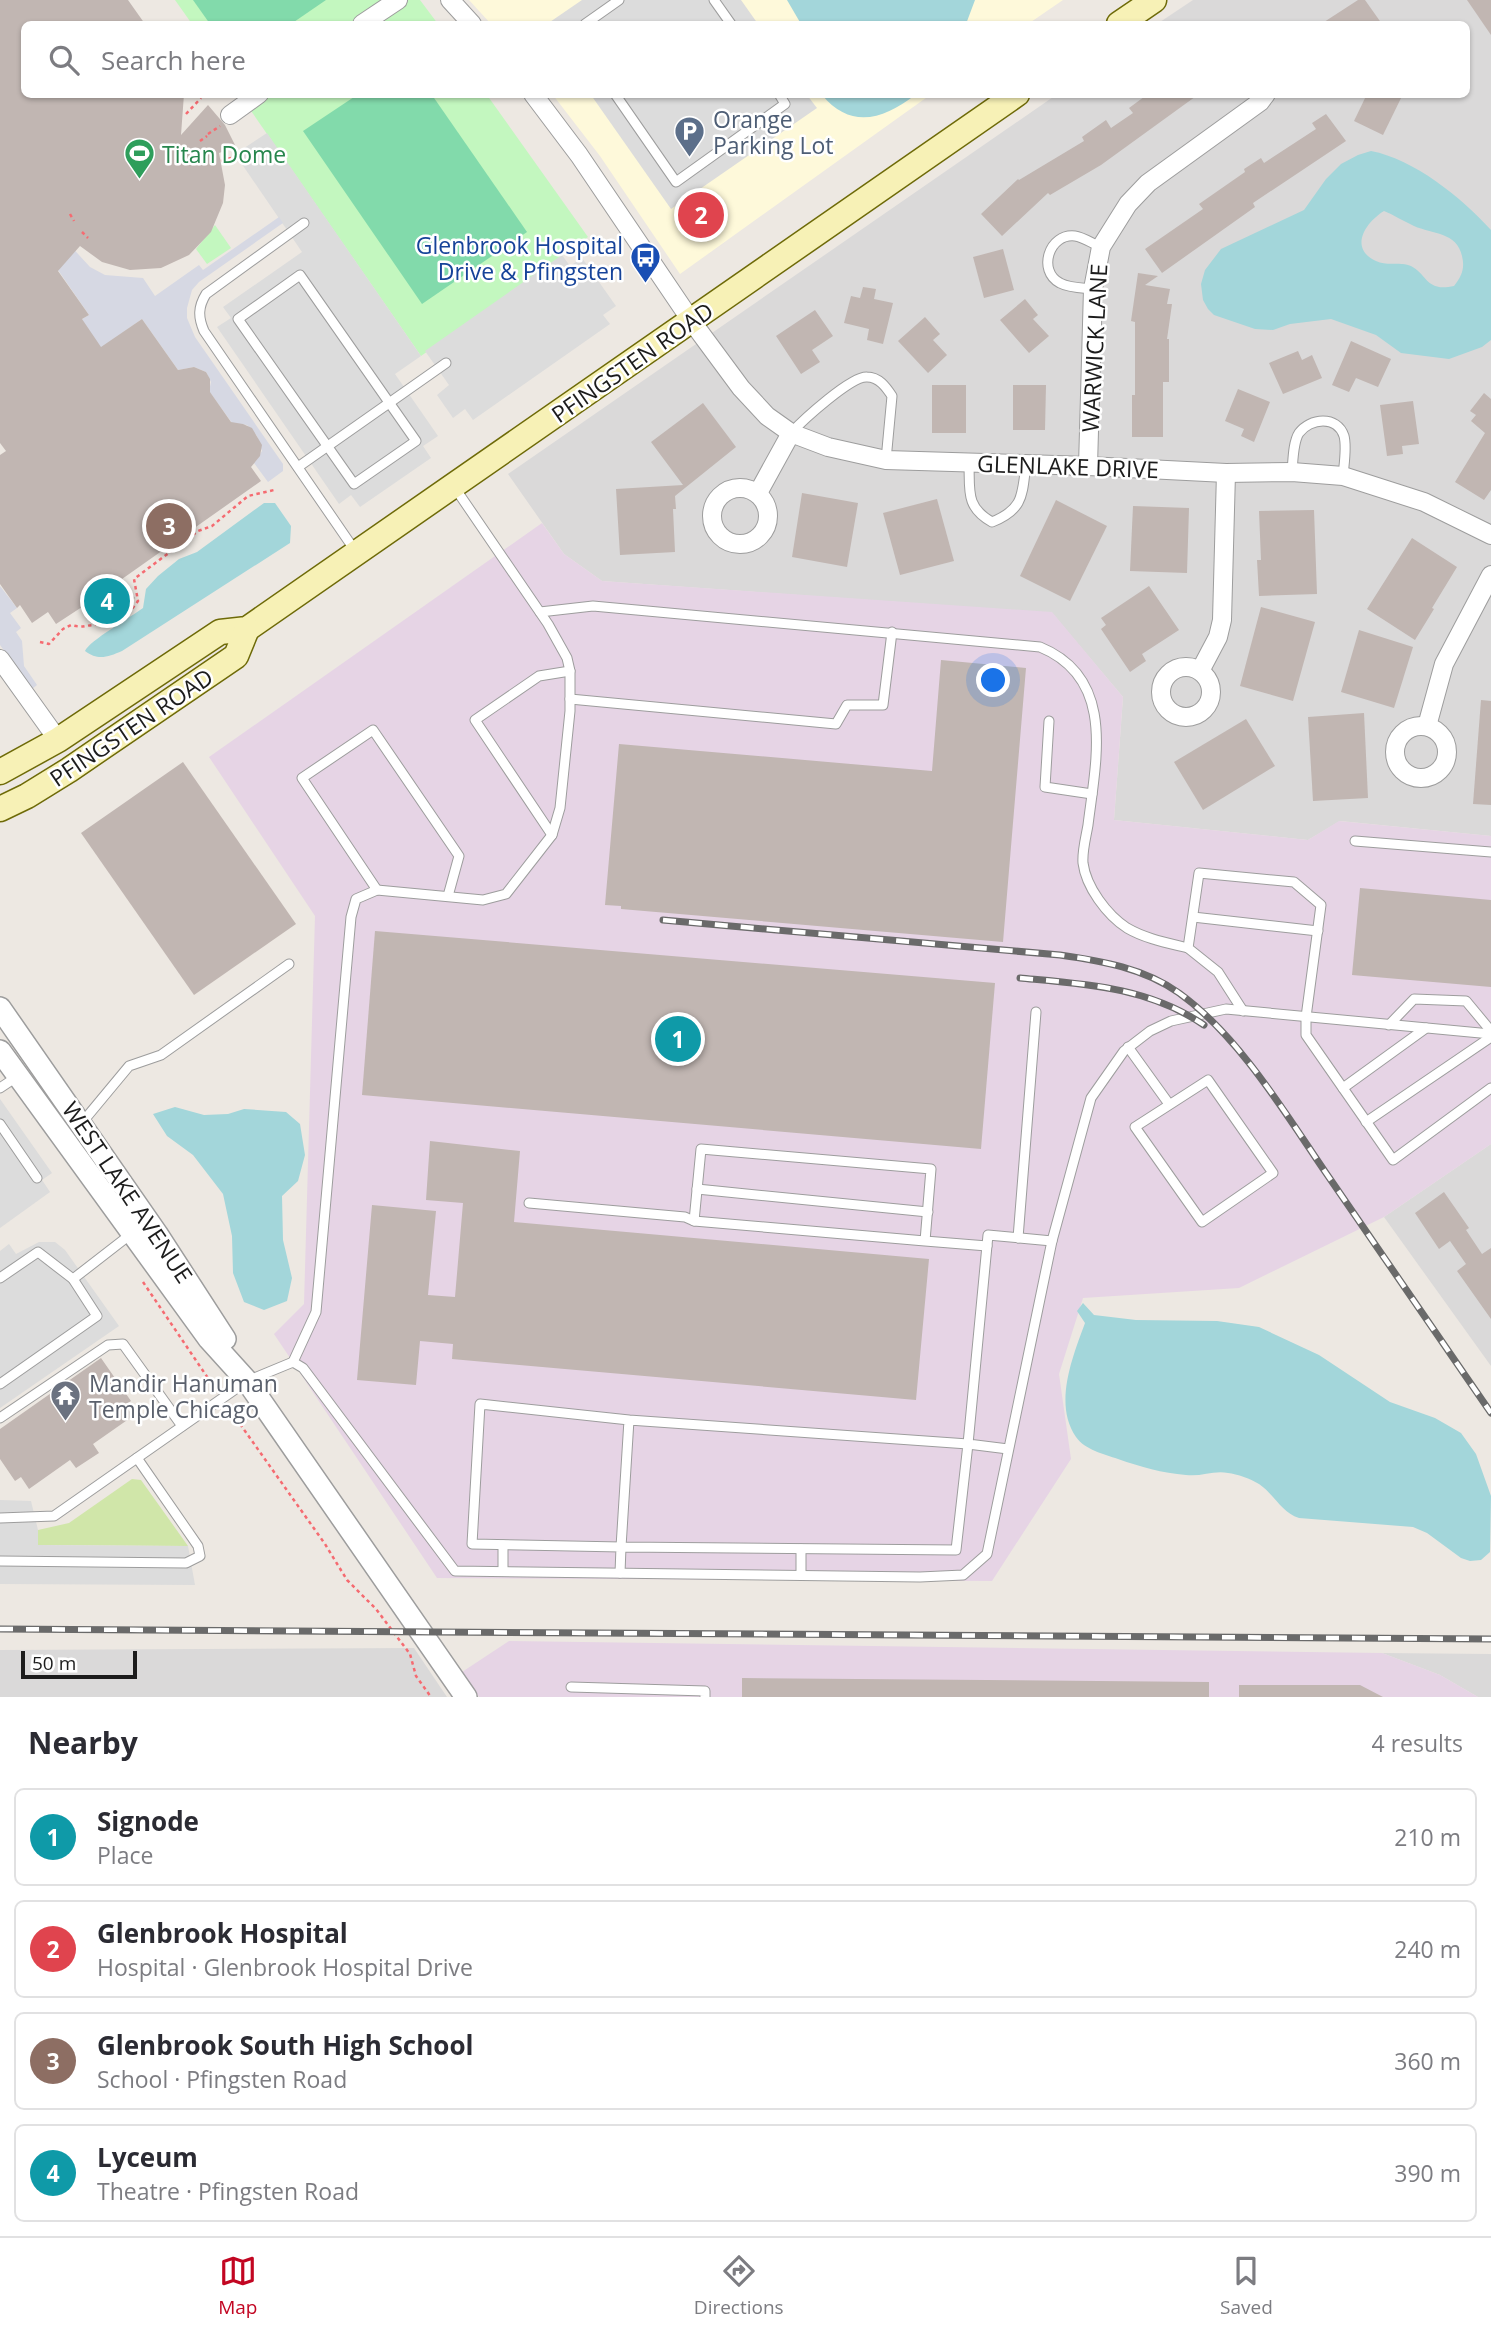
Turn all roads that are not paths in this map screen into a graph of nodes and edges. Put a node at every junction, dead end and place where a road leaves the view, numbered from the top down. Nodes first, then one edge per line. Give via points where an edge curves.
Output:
1 (398, 0) edge
2 (450, 0) edge
3 (619, 0) edge
4 (714, 0) edge
5 (1154, 0) edge
6 (608, 3) edge
7 (366, 21) edge
8 (469, 21) edge
9 (587, 21) edge
10 (729, 21) edge
11 (1123, 21) edge
12 (254, 98) edge
13 (536, 98) edge
14 (618, 98) edge
15 (781, 98) edge
16 (1011, 98) edge
17 (1263, 98) edge
18 (225, 120) road end
19 (304, 223) dead end
20 (1101, 247) junction
21 (1093, 289) junction
22 (691, 319) junction
23 (446, 363) dead end
24 (389, 403) junction
25 (791, 433) junction
26 (327, 446) junction
27 (886, 460) junction
28 (969, 462) junction
29 (1026, 464) junction
30 (1088, 466) junction
31 (298, 467) junction
32 (1292, 472) junction
33 (1226, 473) junction
34 (1343, 476) junction
35 (454, 487) junction
36 (758, 493) dead end
37 (1491, 535) edge
38 (356, 554) junction
39 (1491, 575) edge
40 (540, 612) junction
41 (247, 629) junction
42 (892, 632) junction
43 (0, 659) edge
44 (570, 671) junction
45 (1200, 671) dead end
46 (570, 699) junction
47 (1049, 722) dead end
48 (1427, 726) dead end
49 (58, 740) junction
50 (0, 772) edge
51 (1092, 794) junction
52 (0, 809) edge
53 (552, 835) junction
54 (1355, 841) dead end
55 (1491, 852) edge
56 (377, 890) junction
57 (448, 897) junction
58 (1193, 917) junction
59 (1318, 931) junction
60 (1188, 948) junction
61 (289, 964) dead end
62 (0, 1008) edge
63 (1243, 1011) junction
64 (1036, 1012) dead end
65 (1306, 1017) junction
66 (1389, 1025) junction
67 (1426, 1028) junction
68 (1491, 1034) edge
69 (1128, 1047) junction
70 (0, 1051) edge
71 (18, 1076) junction
72 (0, 1088) edge
73 (1343, 1088) junction
74 (1491, 1088) edge
75 (1169, 1104) junction
76 (1366, 1122) junction
77 (81, 1123) junction
78 (0, 1124) edge
79 (66, 1140) junction
80 (37, 1178) dead end
81 (697, 1189) junction
82 (529, 1203) dead end
83 (928, 1212) junction
84 (694, 1221) junction
85 (132, 1233) junction
86 (1018, 1238) junction
87 (925, 1241) junction
88 (1052, 1241) junction
89 (987, 1246) junction
90 (0, 1278) edge
91 (73, 1279) junction
92 (293, 1362) junction
93 (247, 1381) junction
94 (0, 1384) edge
95 (0, 1418) edge
96 (629, 1420) junction
97 (182, 1426) junction
98 (968, 1444) junction
99 (1009, 1449) junction
100 (137, 1458) junction
101 (0, 1518) edge
102 (503, 1545) junction
103 (621, 1547) junction
104 (801, 1549) junction
105 (0, 1561) edge
106 (503, 1572) junction
107 (620, 1573) junction
108 (801, 1575) junction
109 (664, 1693) edge
110 (466, 1697) edge
111 (577, 1697) edge
112 (705, 1697) edge

1 - 7 street
2 - 8 street
3 - 6 lane
4 - 10 lane
5 - 11 main road
6 - 9 lane
12 - 18 street
13 - 22 street, GLENLAKE DRIVE
14 - 15 lane via 676,182 785,104
16 - 22 main road, PFINGSTEN ROAD
17 - 20 street, WARWICK LANE via 1148,183 1128,204
19 - 31 lane via 213,287 199,311 204,331
20 - 21 street, WARWICK LANE
20 - 21 lane via 1074,236 1049,250 1051,276 1061,284
21 - 30 street, WARWICK LANE
22 - 25 street, GLENLAKE DRIVE via 741,388
22 - 35 main road, PFINGSTEN ROAD
23 - 24 lane
24 - 26 lane
24 - 26 lane via 415,441 354,484
24 - 26 lane via 300,275 238,318
25 - 27 street, GLENLAKE DRIVE
25 - 27 lane via 858,378 869,376 883,383 892,396
25 - 36 street
26 - 31 lane
27 - 28 street, GLENLAKE DRIVE
28 - 29 street, GLENLAKE DRIVE
28 - 29 lane via 970,498 978,514 992,522 1007,516 1021,501
29 - 30 street, GLENLAKE DRIVE
30 - 33 street, GLENLAKE DRIVE
31 - 38 lane
32 - 33 street, GLENLAKE DRIVE
32 - 34 street, GLENLAKE DRIVE
32 - 34 lane via 1297,435 1320,420 1335,424 1344,436
33 - 45 street via 1222,620
34 - 37 street, GLENLAKE DRIVE via 1424,502
35 - 38 main road, PFINGSTEN ROAD
35 - 40 lane
38 - 41 main road, PFINGSTEN ROAD
39 - 48 street via 1444,664
40 - 42 lane via 593,606
40 - 44 lane
41 - 49 main road, PFINGSTEN ROAD via 220,632
41 - 52 main road, PFINGSTEN ROAD via 236,656 69,770
42 - 46 lane via 883,705 847,705 836,724
42 - 51 lane via 1040,647 1058,654 1078,671 1090,696 1098,746
43 - 49 street
44 - 46 lane
44 - 53 lane via 539,676 475,720
46 - 53 lane via 560,808
47 - 51 lane via 1045,787
49 - 50 main road, PFINGSTEN ROAD
51 - 60 lane via 1083,862 1091,887 1126,927
53 - 57 lane via 506,894 483,900
54 - 55 lane
56 - 57 lane
56 - 57 lane via 302,778 373,730 459,856
56 - 92 lane via 356,899 351,917 316,1312
58 - 59 lane
58 - 59 lane via 1199,873 1294,882 1321,905
58 - 60 lane
59 - 65 lane
60 - 63 lane via 1218,972
61 - 77 lane via 161,1055 129,1066
62 - 77 street, WEST LAKE AVENUE
63 - 65 lane
63 - 69 lane via 1226,1009 1171,1021
64 - 86 lane
65 - 66 lane
65 - 73 lane via 1306,1035
66 - 67 lane
66 - 68 lane via 1414,999 1466,1001
67 - 68 lane
67 - 73 lane
68 - 76 lane
69 - 75 lane
69 - 88 lane via 1091,1098
70 - 71 street, WEST LAKE AVENUE
71 - 72 lane
71 - 79 street, WEST LAKE AVENUE
73 - 76 lane
74 - 76 lane via 1393,1160
75 - 75 lane via 1135,1127 1202,1222 1273,1173 1208,1080
77 - 79 lane
77 - 93 street, WEST LAKE AVENUE via 221,1331
78 - 80 lane
79 - 85 street, WEST LAKE AVENUE
81 - 83 lane
81 - 83 lane via 701,1149 931,1169
81 - 84 lane
82 - 84 lane
83 - 87 lane
84 - 87 lane
85 - 91 lane
85 - 93 street, WEST LAKE AVENUE via 209,1339
86 - 88 lane
86 - 89 lane via 988,1235
87 - 89 lane
88 - 99 lane
89 - 98 lane
90 - 91 lane via 38,1252
91 - 94 lane via 97,1315
92 - 93 lane
92 - 106 lane via 303,1368 455,1571
93 - 97 lane
93 - 110 street, WEST LAKE AVENUE
95 - 97 lane via 108,1345 123,1344
96 - 98 lane
96 - 102 lane via 480,1404 472,1544
96 - 103 lane
97 - 100 lane
98 - 99 lane
98 - 104 lane via 956,1550
99 - 108 lane via 986,1554 963,1575
100 - 101 lane via 54,1516
100 - 105 lane via 198,1546 200,1556 187,1563
102 - 103 lane
102 - 106 lane
103 - 104 lane
103 - 107 lane
104 - 108 lane
106 - 107 lane
107 - 108 lane
109 - 111 lane via 570,1688
109 - 112 lane via 705,1691

